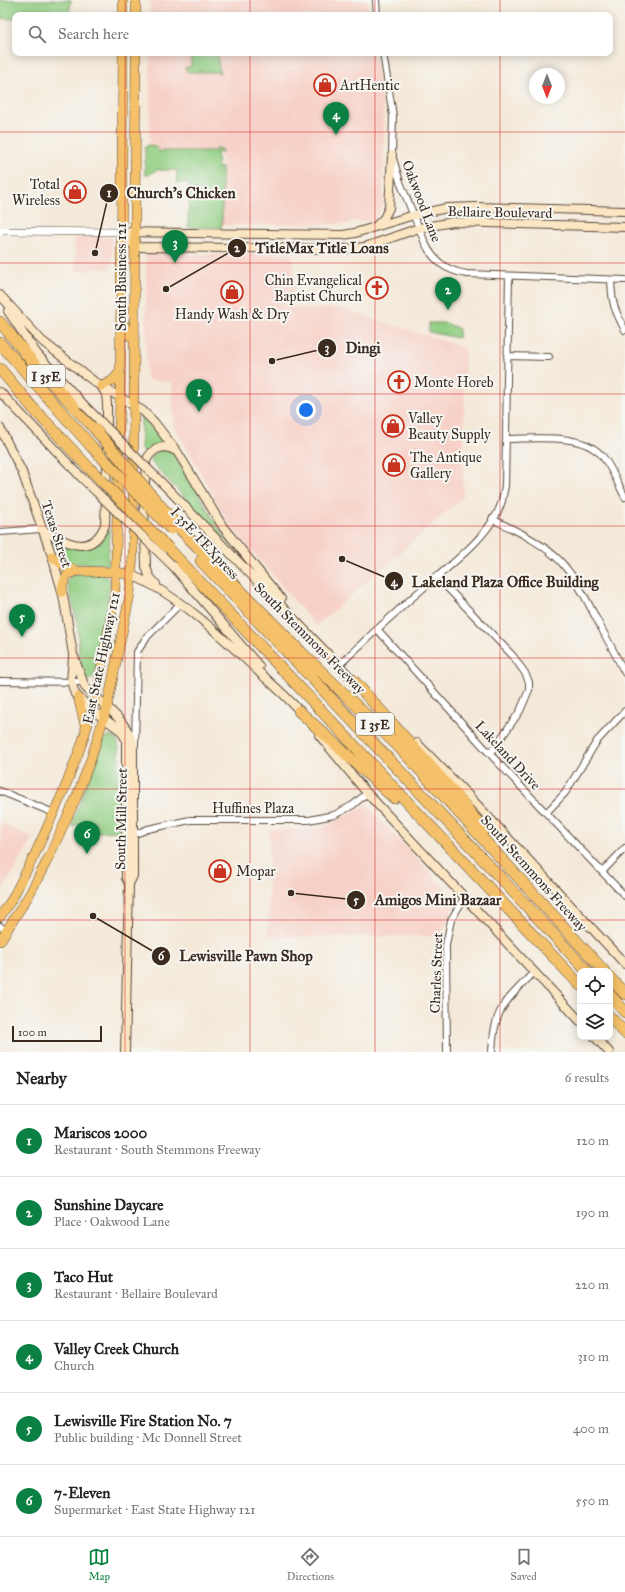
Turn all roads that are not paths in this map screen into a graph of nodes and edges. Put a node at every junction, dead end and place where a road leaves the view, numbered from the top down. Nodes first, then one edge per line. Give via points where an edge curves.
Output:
1 (123, 0) edge
2 (136, 0) edge
3 (376, 0) edge
4 (123, 12) edge
5 (136, 12) edge
6 (377, 12) edge
7 (123, 56) edge
8 (136, 56) edge
9 (383, 56) edge
10 (392, 155) junction
11 (625, 211) edge
12 (414, 215) junction
13 (625, 227) edge
14 (374, 228) junction
15 (419, 228) junction
16 (0, 231) edge
17 (121, 232) junction
18 (135, 232) junction
19 (297, 234) junction
20 (135, 247) junction
21 (296, 249) junction
22 (509, 276) junction
23 (611, 280) junction
24 (625, 280) edge
25 (0, 295) edge
26 (0, 298) edge
27 (120, 309) junction
28 (0, 322) edge
29 (625, 330) edge
30 (134, 338) junction
31 (0, 343) edge
32 (507, 356) junction
33 (549, 357) dead end
34 (0, 369) edge
35 (120, 370) junction
36 (101, 386) junction
37 (0, 392) edge
38 (120, 396) junction
39 (134, 405) junction
40 (0, 428) edge
41 (506, 439) junction
42 (178, 453) junction
43 (625, 497) edge
44 (492, 519) junction
45 (41, 529) junction
46 (176, 529) junction
47 (0, 532) edge
48 (52, 556) junction
49 (77, 571) junction
50 (116, 572) junction
51 (131, 575) junction
52 (436, 576) junction
53 (162, 591) junction
54 (62, 592) junction
55 (180, 604) junction
56 (377, 629) junction
57 (305, 630) junction
58 (300, 652) junction
59 (73, 654) junction
60 (339, 666) junction
61 (625, 673) edge
62 (353, 680) junction
63 (0, 681) edge
64 (71, 681) junction
65 (82, 682) junction
66 (280, 691) junction
67 (78, 697) junction
68 (96, 698) junction
69 (107, 707) junction
70 (92, 710) junction
71 (300, 711) junction
72 (625, 711) edge
73 (103, 719) junction
74 (86, 729) junction
75 (130, 753) junction
76 (490, 754) junction
77 (399, 770) junction
78 (0, 791) edge
79 (367, 793) junction
80 (54, 813) junction
81 (546, 813) junction
82 (129, 836) junction
83 (625, 848) edge
84 (466, 864) junction
85 (602, 872) junction
86 (625, 896) edge
87 (464, 898) junction
88 (0, 917) edge
89 (562, 925) junction
90 (3, 929) edge
91 (0, 941) edge
92 (625, 964) edge
93 (584, 968) edge
94 (601, 968) edge
95 (534, 972) junction
96 (613, 981) edge
97 (577, 982) edge
98 (625, 994) edge
99 (613, 998) edge
100 (625, 1012) edge
101 (577, 1018) edge
102 (613, 1020) edge
103 (624, 1033) edge
104 (598, 1040) edge
105 (125, 1052) edge
106 (447, 1052) edge
107 (492, 1052) edge
108 (610, 1052) edge

1 - 4 main road
2 - 5 main road
3 - 6 street
7 - 17 main road, South Business 121
8 - 18 main road, South Business 121
9 - 10 street, Oakwood Lane via 393,116
10 - 12 street, Oakwood Lane
10 - 14 main road via 389,208
11 - 12 main road, Bellaire Boulevard via 455,207
12 - 14 main road, Bellaire Boulevard
12 - 15 street, Oakwood Lane
13 - 15 main road, Bellaire Boulevard via 461,222
14 - 19 main road, Bellaire Boulevard via 343,235
15 - 21 main road, Bellaire Boulevard via 365,247
15 - 22 street, Oakwood Lane via 430,253 450,270 467,274
16 - 17 street, Bellaire Boulevard
17 - 18 main road, Bellaire Boulevard
17 - 20 main road
17 - 27 main road, South Business 121
18 - 19 main road, Bellaire Boulevard
18 - 20 main road, South Business 121
19 - 21 main road
20 - 21 main road, Bellaire Boulevard
20 - 30 main road, South Business 121
22 - 23 street, Oakwood Lane
22 - 32 street
23 - 24 street, Oakwood Lane
23 - 29 street via 612,302
25 - 36 main road, South Stemmons Freeway via 42,341
26 - 57 main road, South Stemmons Freeway, bridge via 37,354
27 - 30 main road via 128,335
27 - 35 main road, South Business 121
28 - 46 highway, South Stemmons Freeway / I 35E, bridge via 36,366 94,428
30 - 39 main road, South Business 121
31 - 46 highway, I 35E TEXpress, bridge via 92,447
32 - 33 street
32 - 41 street
34 - 84 highway, I 35E, bridge via 89,468 167,547
35 - 36 main road via 115,379
35 - 38 main road, South Business 121
36 - 38 main road, South Stemmons Freeway
36 - 45 main road via 106,394 107,404 105,525 92,543 79,545
37 - 66 main road, bridge via 82,478 173,566
38 - 39 main road, South Stemmons Freeway
38 - 50 main road, East State Highway 121
39 - 42 main road, South Stemmons Freeway via 154,422
39 - 51 main road, East State Highway 121
40 - 45 main road, Texas Street via 22,472
41 - 43 street via 561,439 586,444 603,456
41 - 44 street via 505,486 502,502
42 - 53 main road via 170,447 161,447 152,451 146,461 146,566 148,576
42 - 57 main road, South Stemmons Freeway via 223,527
44 - 52 street via 481,536
44 - 61 street via 537,542 566,568 581,590
45 - 47 street
45 - 48 main road, Texas Street
46 - 58 highway, South Stemmons Freeway / I 35E
46 - 77 highway, I 35E TEXpress
48 - 49 main road via 63,565
48 - 54 main road, Texas Street
49 - 50 main road
49 - 54 main road via 67,575
50 - 51 main road
50 - 68 main road, East State Highway 121 via 115,594
51 - 53 main road
51 - 69 main road, East State Highway 121 via 130,594
52 - 56 street
52 - 76 street via 513,656 526,673 529,682 529,690 520,711
53 - 55 main road
54 - 59 main road, Texas Street
55 - 66 main road via 222,637
55 - 75 street, South Mill Street via 146,638 137,652
56 - 60 street
56 - 76 street, Lakeland Drive
57 - 60 main road, South Stemmons Freeway
58 - 77 highway via 310,672
58 - 89 highway, South Stemmons Freeway / I 35E via 398,746
59 - 64 main road, Texas Street
59 - 65 main road, Texas Street
60 - 62 main road, South Stemmons Freeway
62 - 89 highway via 450,788
62 - 92 main road, South Stemmons Freeway via 468,795
63 - 64 street
64 - 65 street
64 - 67 main road, Texas Street
65 - 68 main road, Texas Street
66 - 71 main road
67 - 70 main road, Texas Street
67 - 74 main road
68 - 69 main road, South Mill Street
68 - 70 main road, East State Highway 121
69 - 73 main road, East State Highway 121
69 - 75 main road, South Mill Street via 126,727 133,742
70 - 73 main road, South Mill Street
70 - 74 main road, East State Highway 121
71 - 79 main road
71 - 84 highway
72 - 81 street via 597,741 565,793
73 - 75 main road, South Mill Street via 123,733
73 - 90 main road, East State Highway 121 via 77,796 62,831 29,895
74 - 80 main road, East State Highway 121
75 - 82 main road, South Mill Street
76 - 81 street, Lakeland Drive
77 - 93 highway, I 35E TEXpress
78 - 80 street
79 - 82 street, Huffines Plaza via 353,805 334,815 309,820 190,820
79 - 87 main road
80 - 88 main road, East State Highway 121 via 27,871
81 - 85 street, Lakeland Drive
82 - 105 main road, South Mill Street via 126,878 129,884
83 - 85 street
84 - 97 highway, I 35E
85 - 86 street, Lakeland Drive
87 - 95 main road
87 - 106 street, Charles Street via 450,920 446,945
89 - 94 highway, South Stemmons Freeway / I 35E
90 - 91 main road, East State Highway 121
95 - 101 main road
95 - 107 street via 498,1013
96 - 98 highway
99 - 100 highway
102 - 103 highway
104 - 108 main road

